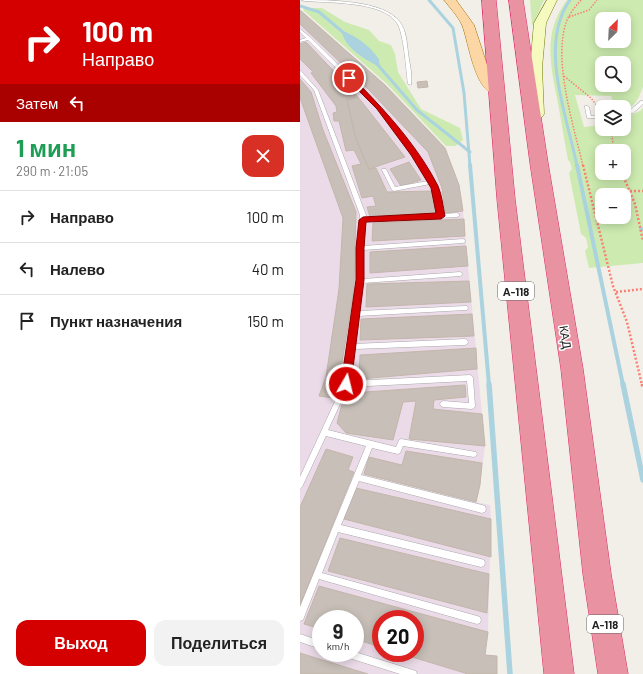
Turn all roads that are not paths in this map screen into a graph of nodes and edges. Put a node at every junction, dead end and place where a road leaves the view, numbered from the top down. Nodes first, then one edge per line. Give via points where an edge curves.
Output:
1 (304, 0) edge
2 (450, 0) edge
3 (489, 0) edge
4 (516, 0) edge
5 (552, 0) edge
6 (300, 30) edge
7 (309, 38) junction
8 (300, 41) edge
9 (300, 72) edge
10 (410, 84) dead end
11 (497, 91) junction
12 (643, 102) edge
13 (587, 107) dead end
14 (631, 112) edge
15 (595, 117) edge
16 (539, 163) junction
17 (384, 170) dead end
18 (432, 182) junction
19 (457, 215) dead end
20 (441, 216) junction
21 (363, 220) junction
22 (463, 241) dead end
23 (360, 248) junction
24 (460, 274) dead end
25 (360, 280) junction
26 (465, 308) dead end
27 (356, 314) junction
28 (465, 342) dead end
29 (351, 347) junction
30 (346, 384) junction
31 (442, 404) dead end
32 (324, 432) junction
33 (370, 444) junction
34 (474, 454) dead end
35 (357, 478) junction
36 (300, 485) edge
37 (482, 509) dead end
38 (336, 528) junction
39 (481, 563) dead end
40 (317, 575) junction
41 (300, 617) edge
42 (477, 620) dead end
43 (300, 638) edge
44 (312, 642) edge
45 (364, 659) edge
46 (413, 674) edge
47 (559, 674) edge
48 (613, 674) edge

1 - 10 lane via 370,4 389,13 399,22
2 - 11 main road via 468,25 485,78
3 - 11 highway, А-118
4 - 16 highway, КАД / А-118
5 - 16 main road via 540,23 536,68
6 - 7 lane
7 - 8 lane
7 - 18 lane via 379,108
9 - 21 lane via 316,90
11 - 47 highway, А-118 via 506,207
12 - 14 lane
13 - 15 lane via 589,117
16 - 48 highway, КАД / А-118 via 572,369 597,574
17 - 18 lane via 394,189
18 - 20 lane
19 - 20 lane
20 - 21 lane
21 - 23 lane
22 - 23 lane
23 - 25 lane
24 - 25 lane
25 - 27 lane
26 - 27 lane
27 - 29 lane
28 - 29 lane
29 - 30 lane
30 - 31 lane via 470,378 472,406
30 - 32 lane
32 - 33 lane
32 - 36 lane
33 - 34 lane via 398,451 401,442
33 - 35 lane
35 - 37 lane
35 - 38 lane
38 - 39 lane
38 - 40 lane
40 - 41 lane
40 - 42 lane
43 - 44 lane
45 - 46 lane

